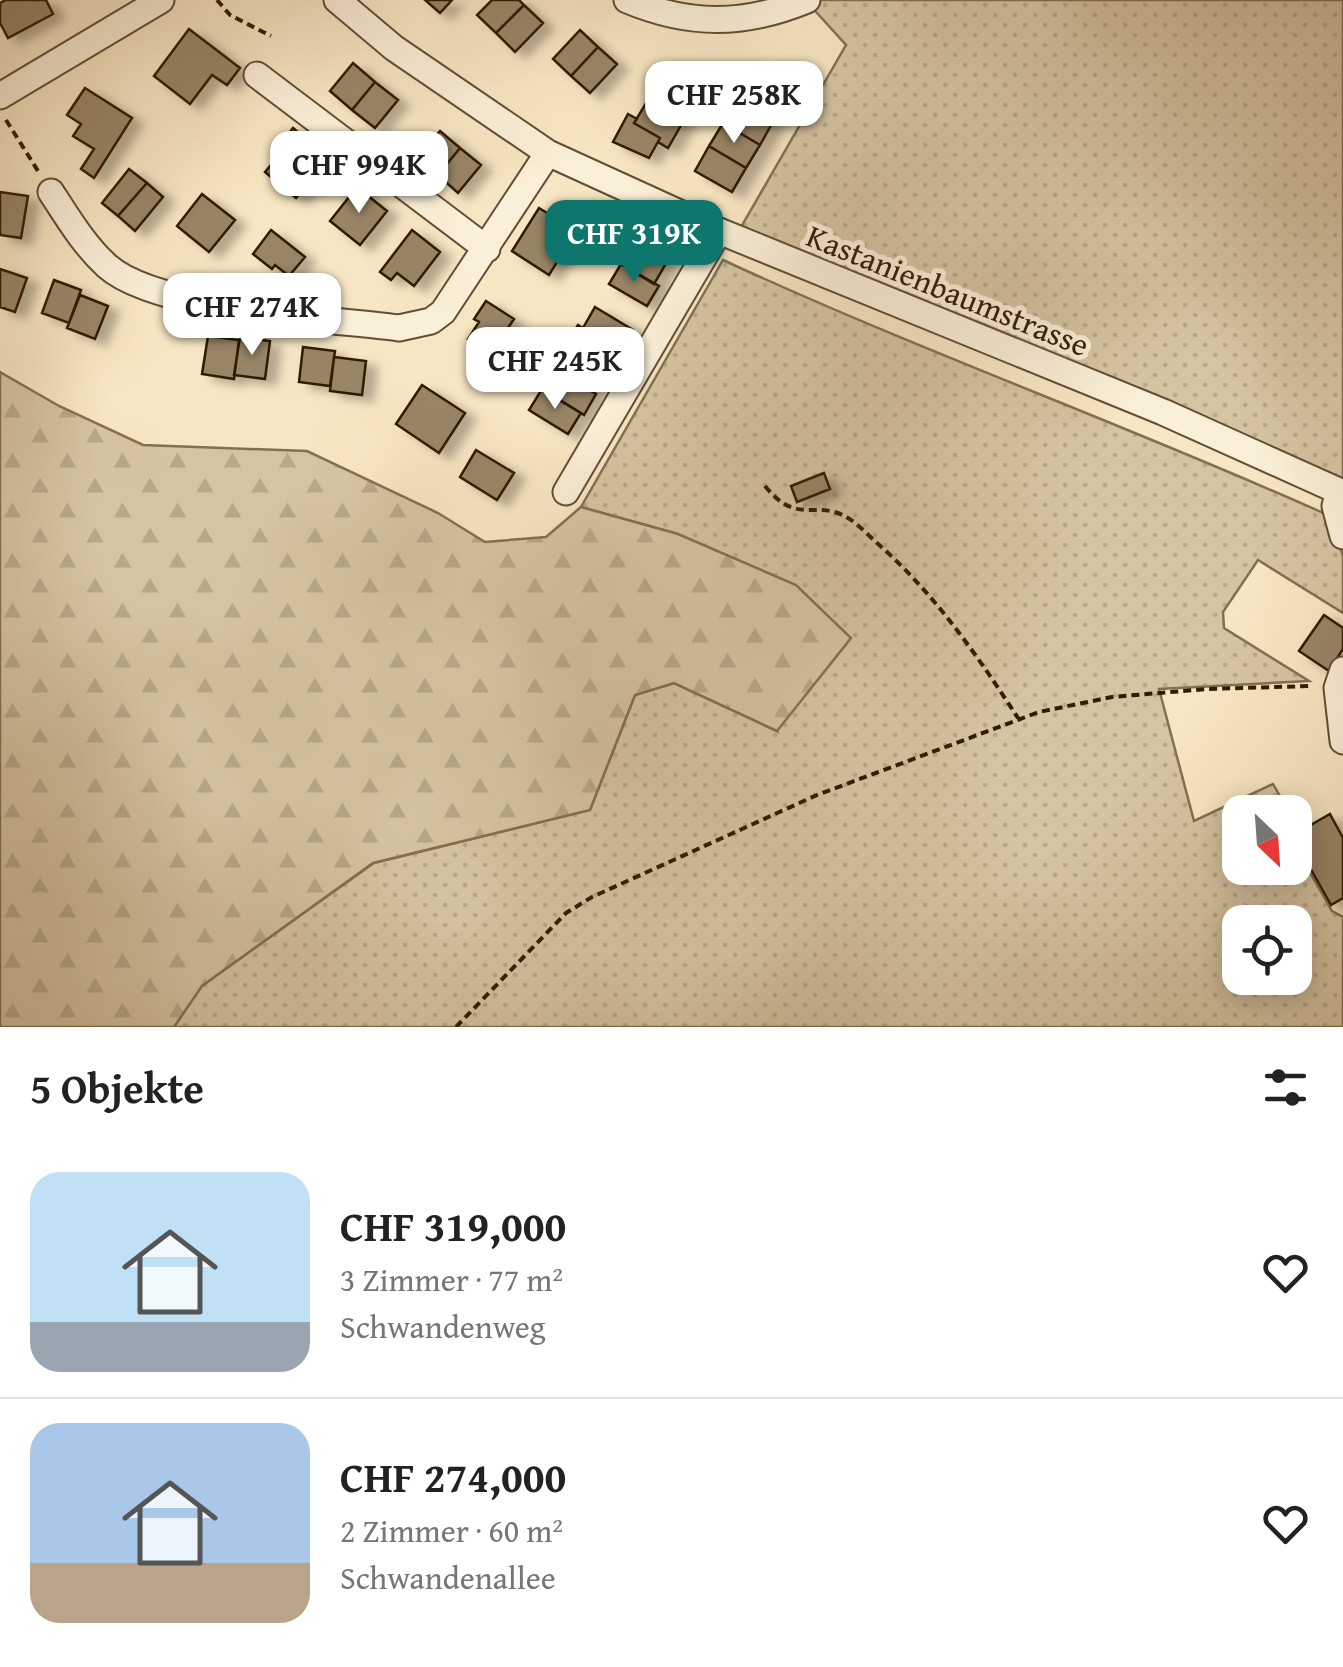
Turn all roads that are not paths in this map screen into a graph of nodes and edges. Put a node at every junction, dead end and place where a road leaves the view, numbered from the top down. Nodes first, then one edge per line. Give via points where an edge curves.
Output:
1 (161, 0) edge
2 (337, 0) edge
3 (626, 0) edge
4 (807, 0) edge
5 (257, 76) dead end
6 (2, 106) edge
7 (548, 153) junction
8 (51, 192) road end
9 (719, 231) junction
10 (487, 249) junction
11 (566, 492) dead end
12 (1341, 492) edge
13 (1343, 536) edge
14 (1340, 679) edge
15 (1343, 742) edge

1 - 6 street
2 - 7 street, Kastanienbaumstrasse via 394,48
3 - 4 street via 661,14 721,21 768,15
5 - 10 street
7 - 9 street, Kastanienbaumstrasse
7 - 10 street
8 - 10 street via 109,268 141,287 189,301 399,328 442,312
9 - 11 street
9 - 12 street, Kastanienbaumstrasse
12 - 13 street via 1335,506
14 - 15 street

